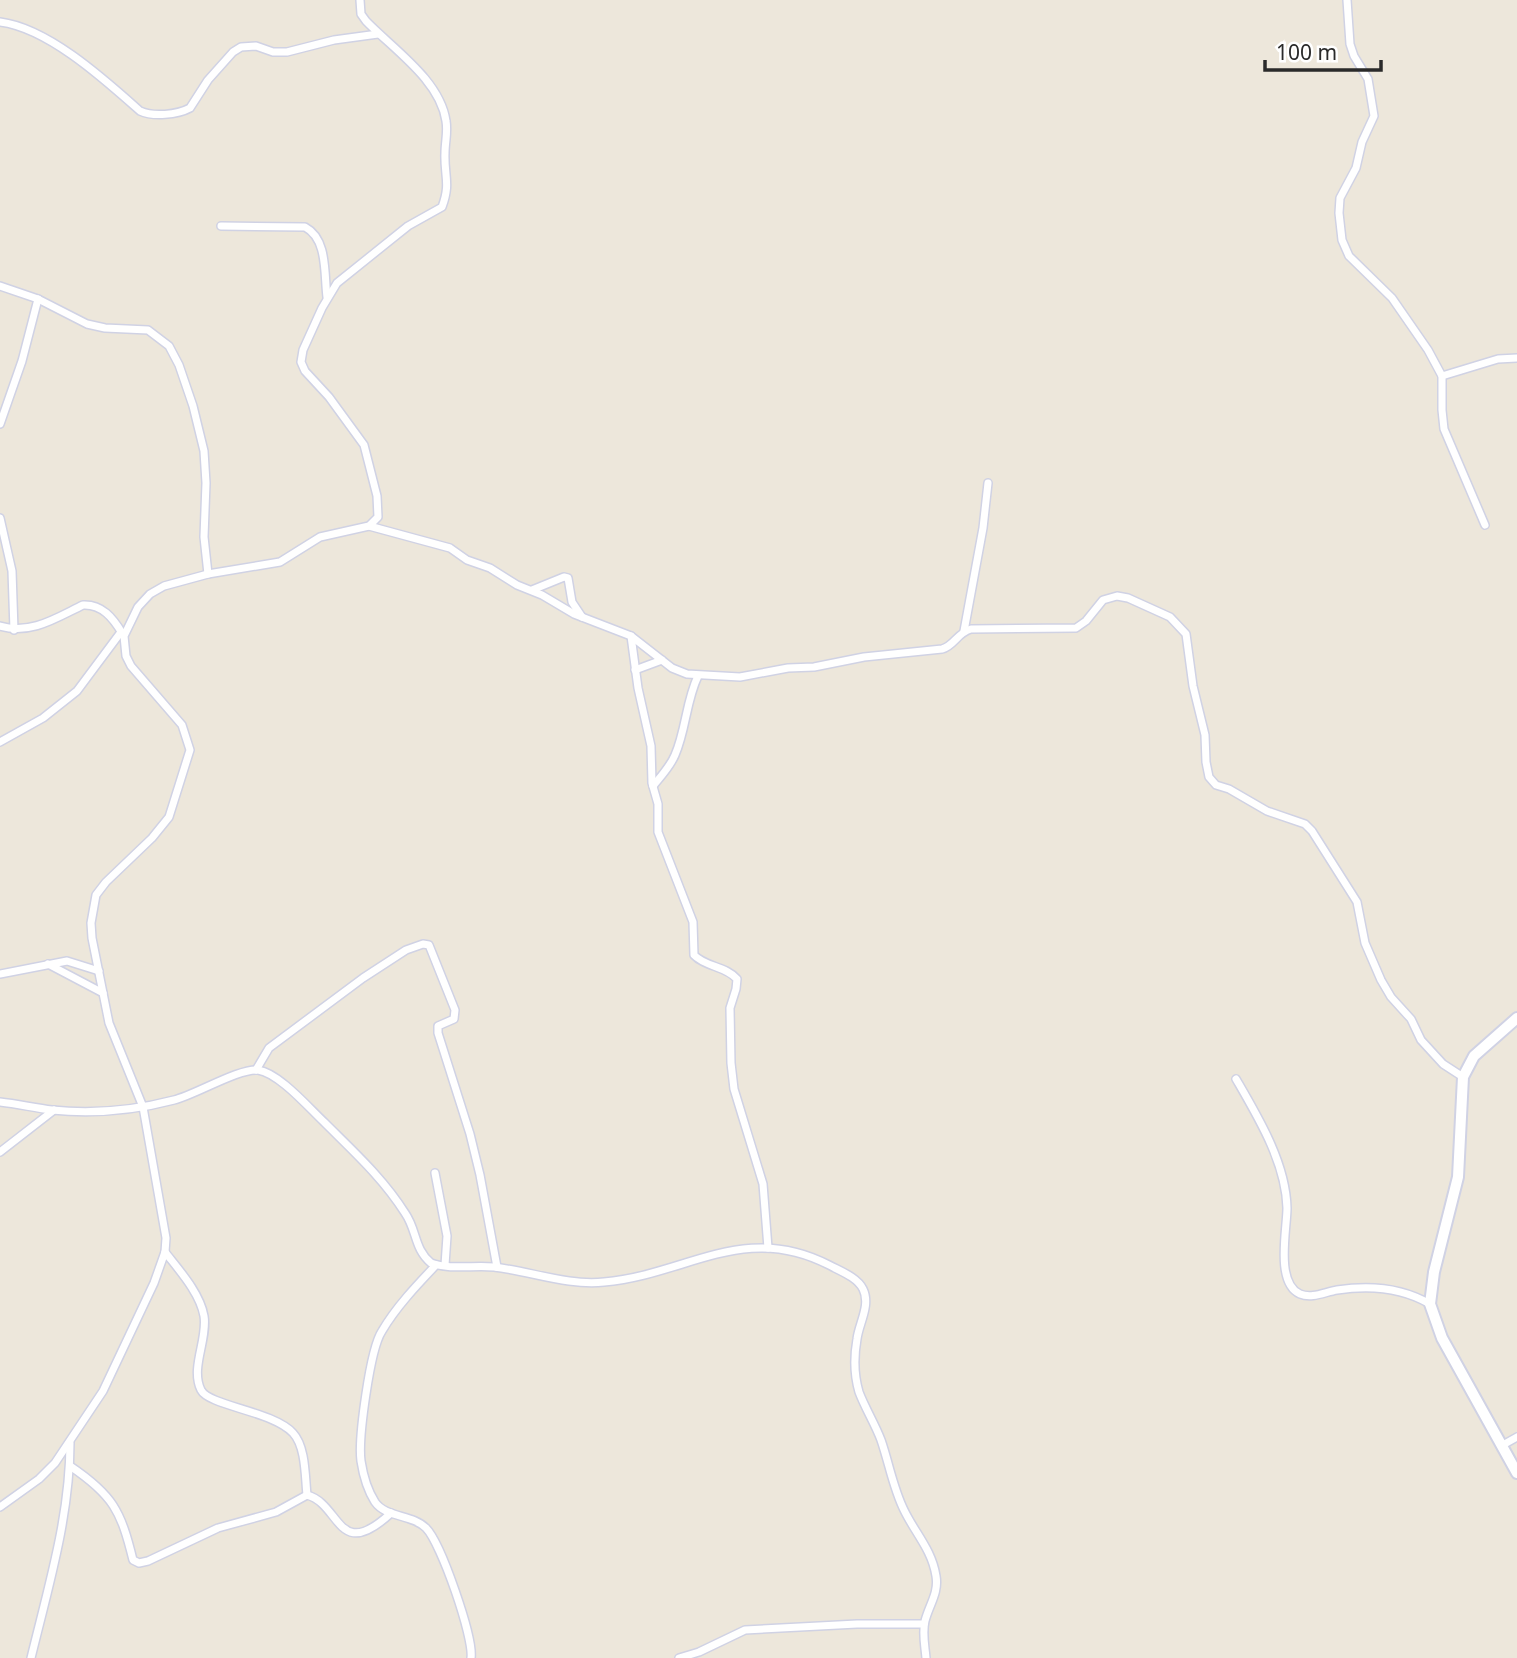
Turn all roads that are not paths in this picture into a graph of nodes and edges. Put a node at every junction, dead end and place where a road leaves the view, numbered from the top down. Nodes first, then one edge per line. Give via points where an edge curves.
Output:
1 (360, 0) edge
2 (1348, 0) edge
3 (0, 22) edge
4 (378, 34) junction
5 (220, 226) dead end
6 (0, 286) edge
7 (327, 298) junction
8 (38, 299) junction
9 (1517, 358) edge
10 (1442, 376) junction
11 (0, 424) edge
12 (988, 482) dead end
13 (379, 515) junction
14 (0, 518) edge
15 (1485, 525) dead end
16 (369, 526) junction
17 (384, 531) junction
18 (208, 575) junction
19 (532, 590) junction
20 (583, 617) junction
21 (0, 626) edge
22 (14, 630) junction
23 (964, 631) junction
24 (123, 634) junction
25 (631, 636) junction
26 (662, 660) junction
27 (635, 670) junction
28 (698, 676) junction
29 (0, 742) edge
30 (653, 786) junction
31 (46, 964) junction
32 (99, 971) junction
33 (0, 974) edge
34 (103, 993) junction
35 (1517, 1018) edge
36 (256, 1070) junction
37 (1462, 1077) junction
38 (1236, 1079) dead end
39 (0, 1102) edge
40 (144, 1107) junction
41 (54, 1110) junction
42 (0, 1152) edge
43 (435, 1173) dead end
44 (768, 1248) junction
45 (165, 1252) junction
46 (441, 1265) junction
47 (497, 1267) junction
48 (1430, 1304) junction
49 (1517, 1437) edge
50 (70, 1443) junction
51 (1501, 1446) junction
52 (70, 1466) junction
53 (1517, 1474) edge
54 (307, 1495) junction
55 (0, 1507) edge
56 (391, 1513) junction
57 (924, 1623) junction
58 (31, 1658) edge
59 (471, 1658) edge
60 (679, 1658) edge
61 (926, 1658) edge

1 - 4 street via 361,14
2 - 10 street via 1350,44 1368,79 1374,110 1339,205 1342,240 1349,256 1392,298
3 - 4 street via 17,24 92,68 149,114 190,108 208,80 241,47 287,52
4 - 7 street via 424,76 444,112 446,194 442,207 394,237 337,283
5 - 7 street via 305,227 314,232 321,244
6 - 8 street
7 - 13 street via 302,362 364,445
8 - 11 street
8 - 18 street via 87,324 148,330 169,345 193,406 204,451
9 - 10 street
10 - 15 street via 1444,429
12 - 23 street
13 - 16 street
13 - 17 street
14 - 22 street via 12,571
16 - 17 street
16 - 18 street via 320,537 280,562
17 - 19 street via 450,548
18 - 24 street via 150,594
19 - 20 street
19 - 20 street via 568,578 572,602
20 - 25 street
21 - 22 street
22 - 24 street via 32,628 90,604 109,615
23 - 28 street via 948,648 740,677
23 - 37 street via 1076,628 1103,600 1116,596 1170,617 1186,634 1209,777 1216,785 1312,831 1356,902 1365,943 1391,997 1411,1019 1421,1040
24 - 29 street via 77,691 43,718
24 - 32 street via 131,666 183,725 190,750 169,817 96,895 91,923
25 - 26 street
25 - 27 street
26 - 27 street
26 - 28 street via 679,672
27 - 30 street via 651,746
28 - 30 street via 677,751
30 - 44 street via 662,845 693,922 694,955 737,979 730,1008 731,1063 734,1089 763,1184
31 - 32 street via 67,961
31 - 33 street
31 - 34 street
32 - 34 street
34 - 40 street via 115,1042
35 - 37 street via 1474,1056
36 - 40 street
36 - 46 street via 288,1088 366,1163 406,1214 418,1250 431,1264
36 - 47 street via 269,1048 363,978 406,950 429,945 456,1010 454,1018 439,1026 438,1033 473,1144
37 - 48 street via 1458,1177
38 - 48 street via 1255,1110 1282,1179 1287,1211 1284,1261 1293,1289 1306,1295 1388,1289
39 - 41 street
40 - 41 street
40 - 45 street
41 - 42 street
43 - 46 street via 447,1236
44 - 47 street via 719,1252 667,1270 603,1283
44 - 57 street via 817,1259 852,1278 864,1292 867,1302 857,1338 856,1377 898,1497 936,1572 934,1598
45 - 50 street via 103,1391
45 - 54 street via 185,1277 204,1315 198,1380 202,1391 208,1398 252,1411 293,1433
46 - 47 street
46 - 56 street via 395,1312 372,1353 361,1460 374,1501
48 - 51 street via 1442,1338
49 - 51 street
50 - 52 street
50 - 55 street via 39,1479
51 - 53 street
52 - 54 street via 108,1496 120,1515 133,1560 139,1563 218,1528 276,1512
52 - 58 street via 54,1570
54 - 56 street via 346,1531 366,1530
56 - 59 street via 428,1530 457,1597
57 - 60 street via 745,1630
57 - 61 street

